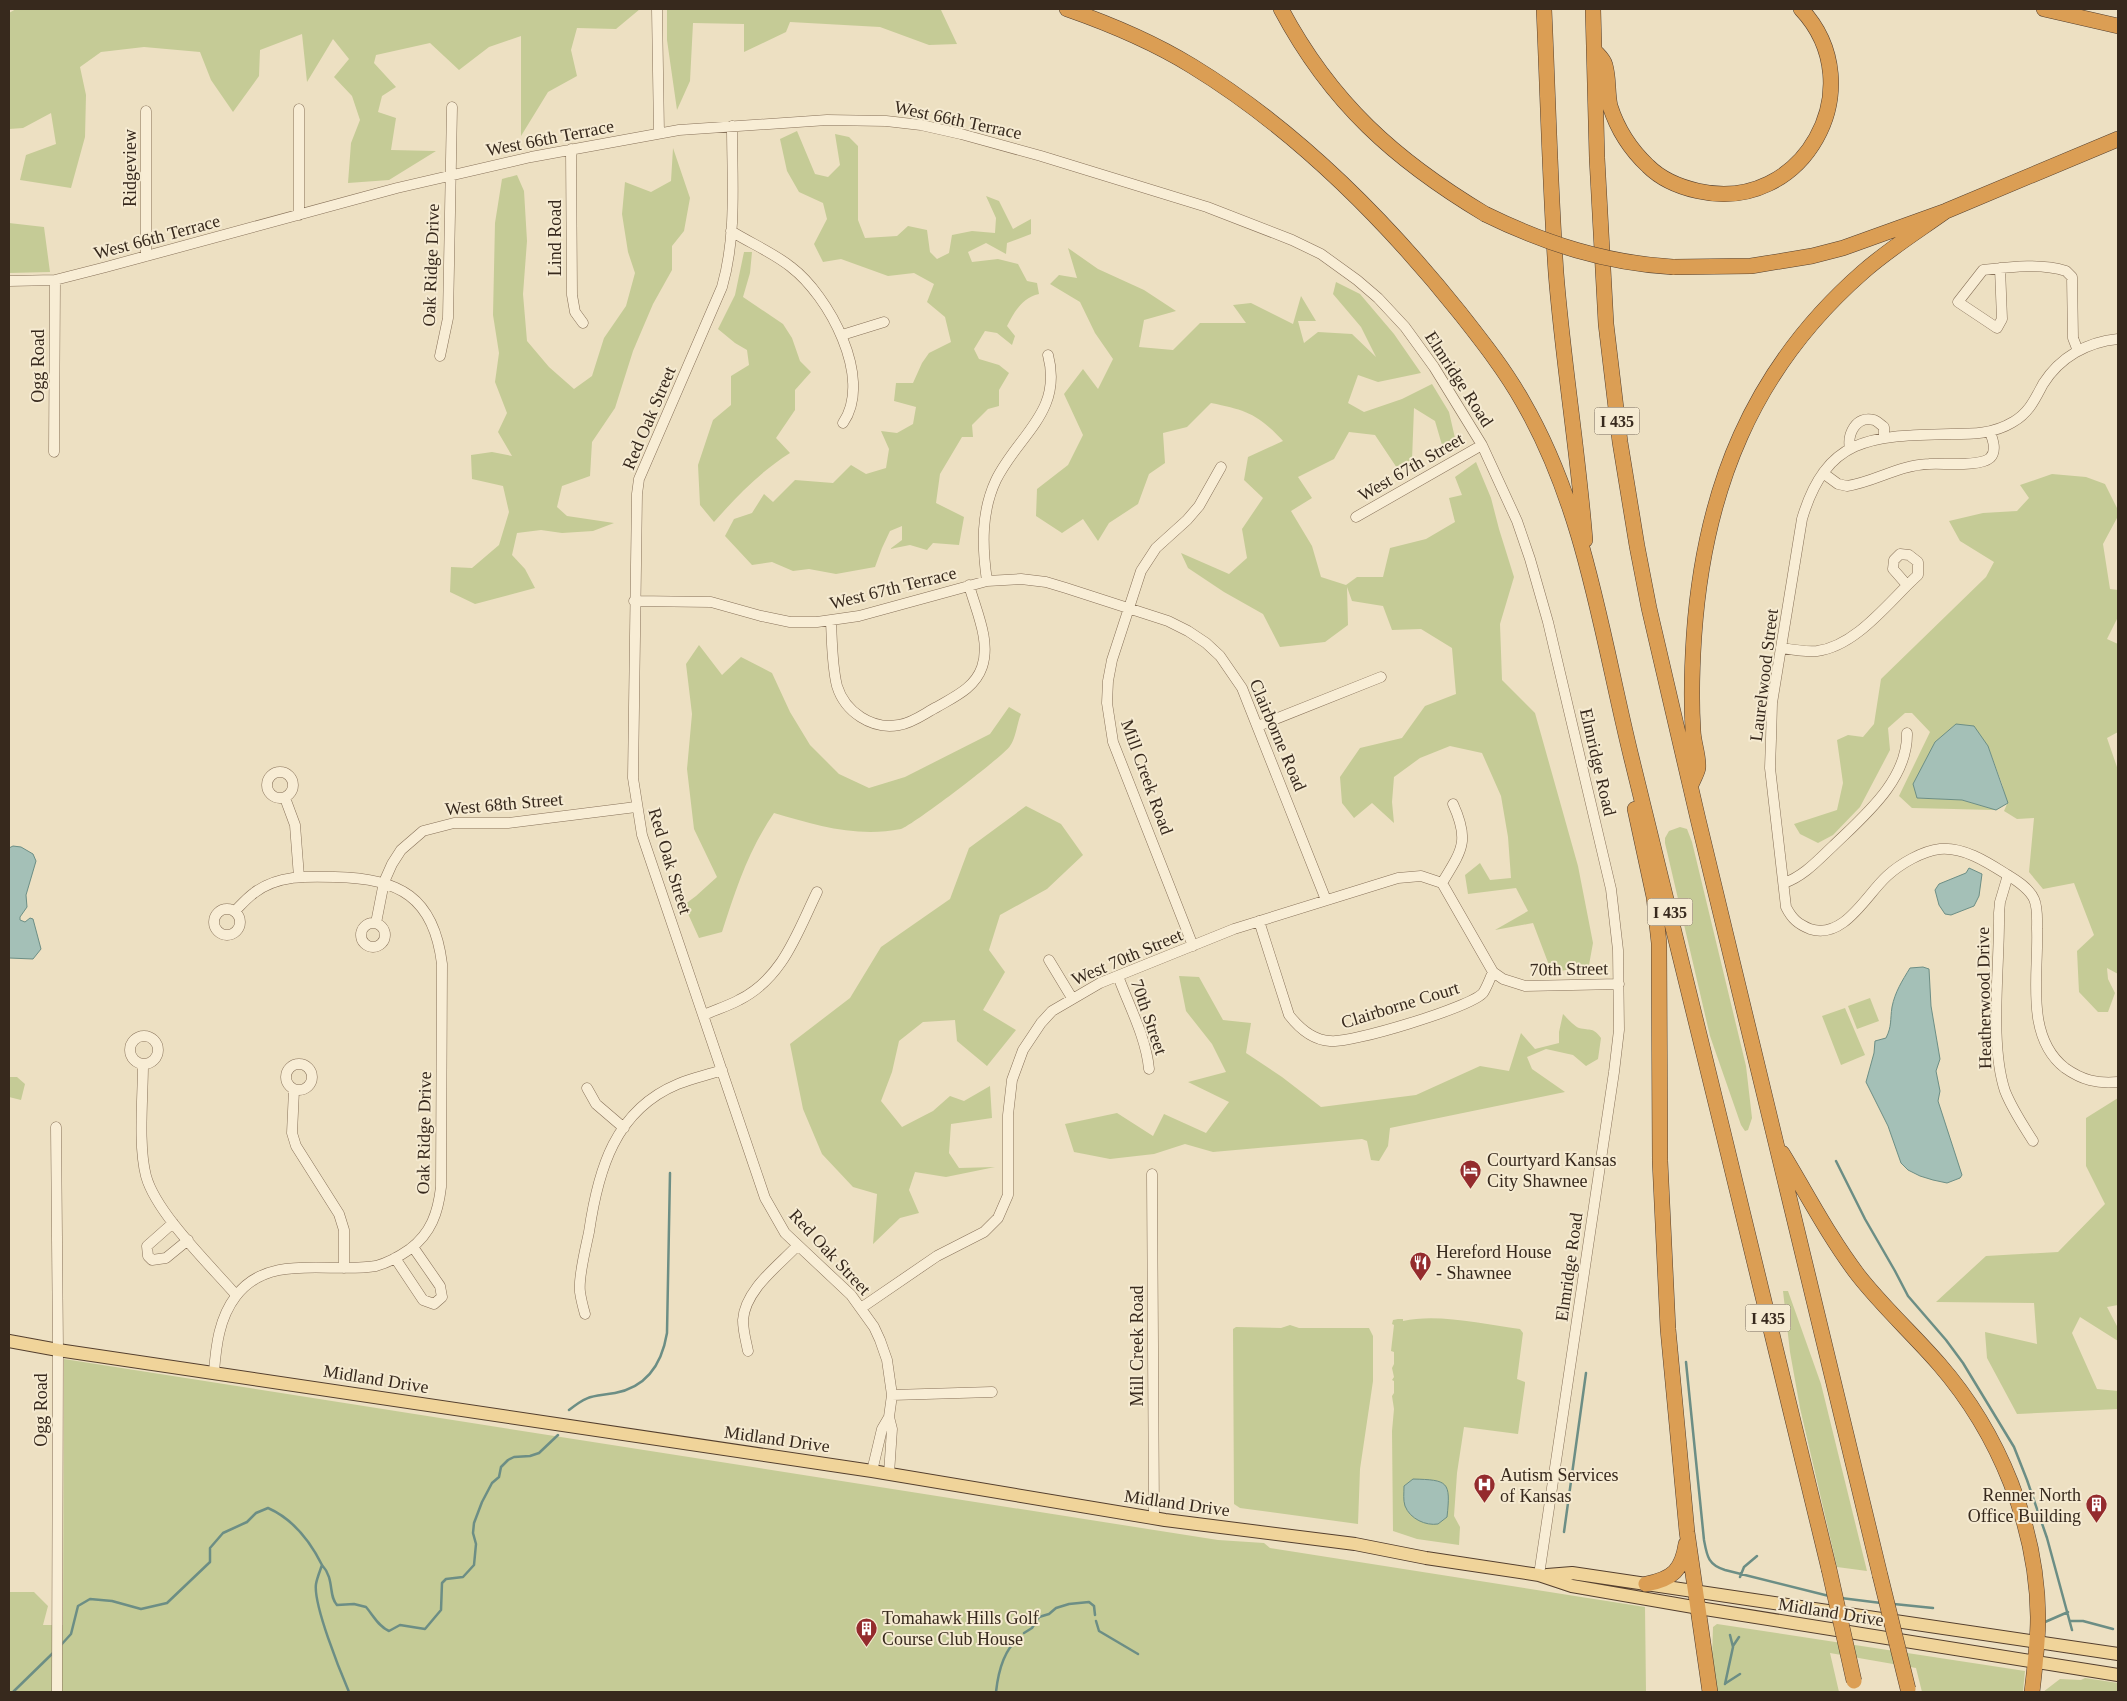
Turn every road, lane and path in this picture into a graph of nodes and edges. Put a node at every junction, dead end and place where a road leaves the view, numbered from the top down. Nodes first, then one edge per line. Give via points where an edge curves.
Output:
1 (1067, 9) edge
2 (1281, 9) edge
3 (1544, 9) edge
4 (1593, 9) edge
5 (1801, 9) edge
6 (2044, 9) edge
7 (656, 11) edge
8 (2118, 26) edge
9 (1594, 50) junction
10 (452, 107) dead end
11 (299, 109) dead end
12 (146, 111) dead end
13 (732, 126) junction
14 (659, 133) junction
15 (2118, 140) edge
16 (571, 149) junction
17 (451, 175) junction
18 (1104, 176) joint
19 (1946, 211) junction
20 (299, 214) junction
21 (731, 232) junction
22 (146, 256) junction
23 (2000, 268) junction
24 (9, 280) edge
25 (55, 280) junction
26 (884, 322) dead end
27 (583, 323) dead end
28 (842, 335) junction
29 (2118, 339) edge
30 (2078, 351) junction
31 (1048, 355) dead end
32 (440, 356) dead end
33 (843, 423) dead end
34 (1990, 432) junction
35 (1884, 437) junction
36 (1482, 445) junction
37 (1850, 449) junction
38 (54, 452) dead end
39 (1221, 467) dead end
40 (1823, 473) junction
41 (1356, 517) dead end
42 (1587, 564) junction
43 (987, 581) junction
44 (969, 585) junction
45 (1907, 585) dead end
46 (634, 601) junction
47 (1128, 608) junction
48 (831, 621) junction
49 (1782, 648) junction
50 (1382, 677) dead end
51 (1258, 726) junction
52 (1907, 732) dead end
53 (1632, 759) junction
54 (1691, 785) junction
55 (285, 798) dead end
56 (1453, 804) dead end
57 (636, 807) junction
58 (2008, 875) junction
59 (299, 877) junction
60 (384, 882) junction
61 (1442, 883) junction
62 (1784, 883) junction
63 (817, 892) dead end
64 (1326, 900) junction
65 (235, 911) dead end
66 (1259, 921) junction
67 (376, 923) dead end
68 (1193, 946) junction
69 (1049, 960) dead end
70 (1493, 972) junction
71 (1118, 976) junction
72 (1619, 984) junction
73 (1072, 998) junction
74 (704, 1015) junction
75 (143, 1064) dead end
76 (1149, 1069) dead end
77 (722, 1070) junction
78 (2118, 1082) edge
79 (587, 1088) dead end
80 (294, 1090) dead end
81 (56, 1127) dead end
82 (624, 1128) junction
83 (1775, 1141) junction
84 (2033, 1141) dead end
85 (1152, 1174) dead end
86 (174, 1223) junction
87 (188, 1240) junction
88 (797, 1246) junction
89 (413, 1247) junction
90 (395, 1258) junction
91 (344, 1268) junction
92 (236, 1296) junction
93 (861, 1308) junction
94 (585, 1314) dead end
95 (9, 1341) edge
96 (58, 1350) junction
97 (748, 1351) dead end
98 (214, 1372) junction
99 (992, 1392) dead end
100 (892, 1395) junction
101 (889, 1417) junction
102 (872, 1471) junction
103 (889, 1474) junction
104 (1154, 1518) junction
105 (1688, 1532) junction
106 (1539, 1576) junction
107 (1646, 1584) junction
108 (1697, 1591) junction
109 (1699, 1608) junction
110 (2038, 1641) junction
111 (2118, 1654) edge
112 (2036, 1662) junction
113 (2118, 1675) edge
114 (1855, 1687) edge
115 (1908, 1690) edge
116 (56, 1692) edge
117 (1710, 1692) edge
118 (2032, 1692) edge

1 - 42 highway via 1150,43 1220,84 1292,139 1390,231 1471,326 1523,401 1553,461
2 - 19 highway, bridge via 1314,64 1359,118 1403,159 1485,214 1570,249 1623,262 1673,267 1751,266 1812,256
3 - 42 highway, I 435 via 1556,273
4 - 9 highway, I 435
5 - 9 highway via 1819,34 1829,61 1831,89 1827,115 1816,140 1795,166 1768,184 1739,193 1690,190 1648,167 1618,125 1610,106 1605,63
6 - 8 highway
7 - 14 street
9 - 54 highway, I 435 via 1602,277 1620,442 1649,608
10 - 17 street, Oak Ridge Drive
11 - 20 street
12 - 22 street, Ridgeview
13 - 14 street, West 66th Terrace
13 - 18 street, West 66th Terrace via 827,120 895,122 961,134
13 - 21 street, Red Oak Street
14 - 16 street, West 66th Terrace
15 - 19 highway
16 - 17 street, West 66th Terrace
16 - 27 street, Lind Road via 572,295 575,312
17 - 20 street, West 66th Terrace
17 - 32 street, Oak Ridge Drive via 448,318
18 - 36 street, Elmridge Road via 1207,207 1292,240 1340,268 1378,298 1405,327
19 - 54 highway via 1864,271 1819,315 1781,362 1748,419 1723,480 1700,579 1693,685 1693,731 1698,768
20 - 22 street, West 66th Terrace
21 - 28 street via 791,266 814,290
21 - 46 street, Red Oak Street via 728,268 722,287 639,479
22 - 25 street, West 66th Terrace
23 - 23 street via 2002,319 1997,328 1958,302 1984,270
23 - 30 street via 2066,270 2072,277 2073,338
24 - 25 street, West 66th Terrace
25 - 38 street, Ogg Road
26 - 28 street
28 - 33 street via 852,379 852,399
29 - 30 street via 2104,340
30 - 34 street via 2054,369 2030,408 2014,422
31 - 43 street via 1052,380 1045,406 1032,430 1005,464 989,498 983,541
34 - 35 street
34 - 40 street via 1994,452 1980,463 1916,464 1847,486 1838,484
35 - 37 street
35 - 37 street via 1884,427 1875,420 1864,420 1854,426 1848,438
36 - 41 street, West 67th Street
36 - 72 street, Elmridge Road via 1517,520 1548,622 1610,889
37 - 40 street
39 - 47 street, Mill Creek Road via 1199,506 1150,555 1140,571
40 - 49 street, Laurelwood Street via 1806,503 1802,519
42 - 53 highway, I 435
43 - 44 street, West 67th Terrace
43 - 47 street, West 67th Terrace via 1021,579 1046,582
44 - 48 street, West 67th Terrace
44 - 48 street via 984,642 985,655 979,673 963,692 900,725 874,724 861,718 842,698 837,685
45 - 49 street via 1865,626 1834,647 1818,651
46 - 48 street, West 67th Terrace via 710,602 790,622
46 - 57 street, Red Oak Street via 633,778
47 - 51 street, Clairborne Road via 1168,621 1206,643 1232,672
47 - 68 street, Mill Creek Road via 1108,681 1108,720 1113,742
49 - 62 street, Laurelwood Street via 1772,703 1770,768
50 - 51 street
51 - 64 street, Clairborne Road
52 - 62 street via 1908,746 1876,805 1804,872
53 - 105 highway via 1630,786 1654,897 1659,942 1664,1276
53 - 114 highway, I 435, bridge
54 - 83 highway, I 435
55 - 59 street via 295,825
56 - 61 street via 1460,820 1463,841
57 - 60 street, West 68th Street via 508,823 454,823 431,828 413,838 401,850
57 - 74 street, Red Oak Street via 642,835
58 - 62 street, Laurelwood Street via 1967,853 1940,849 1922,854 1902,864 1860,907 1828,930 1802,926 1791,917 1786,907
58 - 78 street via 2030,893 2037,908 2037,1008 2042,1034 2056,1058 2076,1076 2096,1082
58 - 84 street, Heatherwood Drive via 1998,912 1998,1041 2005,1089
59 - 60 street, Oak Ridge Drive via 364,878
59 - 65 street, Oak Ridge Drive via 281,880 254,892
60 - 67 street, West 68th Street
60 - 89 street, Oak Ridge Drive via 410,896 430,919 442,964 441,1187 435,1218
61 - 64 street, West 70th Street via 1411,876
61 - 70 street
63 - 74 street via 793,945 768,978 739,1000
64 - 66 street, West 70th Street
66 - 68 street, West 70th Street
66 - 70 street, Clairborne Court via 1289,1014 1306,1033 1330,1042 1357,1038 1458,1007 1482,993
68 - 71 street, West 70th Street
69 - 73 street
70 - 72 street, 70th Street via 1525,986
71 - 73 street, West 70th Street
71 - 76 street, 70th Street via 1148,1057
72 - 106 street, Elmridge Road via 1619,1030 1614,1072
73 - 93 street, West 70th Street via 1041,1023 1018,1061 1009,1097 1008,1195 998,1218 984,1232 937,1256
74 - 77 street, Red Oak Street
75 - 86 street via 146,1175 158,1202
77 - 82 street via 677,1084 651,1100
77 - 88 street, Red Oak Street via 765,1198
79 - 82 street via 596,1104
80 - 91 street via 292,1133 296,1146 339,1214 344,1230
81 - 96 street, Ogg Road
82 - 94 street via 611,1145 593,1204 580,1290
83 - 110 highway via 1846,1259 1875,1296 1940,1365 1993,1443 2013,1488 2027,1536 2036,1587
83 - 115 highway, I 435, bridge
85 - 104 street, Mill Creek Road
86 - 87 street
86 - 87 street via 151,1240 147,1246 148,1256 152,1260 166,1258
87 - 92 street
88 - 93 street, Red Oak Street
88 - 97 street via 751,1296 746,1308 744,1331
89 - 90 street, Oak Ridge Drive
89 - 90 street via 440,1286 442,1297 438,1302 434,1304 423,1300
90 - 91 street, Oak Ridge Drive via 378,1265
91 - 92 street, Oak Ridge Drive via 309,1266 274,1271 257,1279
92 - 98 street, Oak Ridge Drive via 221,1325
93 - 100 street, Red Oak Street via 880,1340 887,1360
95 - 96 main road, Midland Drive
96 - 98 main road, Midland Drive
96 - 116 street, Ogg Road
98 - 102 main road, Midland Drive
99 - 100 street
100 - 101 street, Red Oak Street
101 - 102 street, Red Oak Street via 882,1429
101 - 103 street via 892,1429
102 - 103 main road, Midland Drive
103 - 104 main road, Midland Drive
104 - 106 main road, Midland Drive via 1355,1544
105 - 107 highway via 1679,1568 1668,1578
105 - 108 highway
106 - 107 main road, Midland Drive via 1572,1572
106 - 109 main road, Midland Drive via 1572,1586
107 - 108 main road, Midland Drive
108 - 109 highway
108 - 110 main road, Midland Drive
109 - 112 main road, Midland Drive
109 - 117 highway
110 - 111 main road, Midland Drive
110 - 112 highway
112 - 113 main road, Midland Drive
112 - 118 highway

